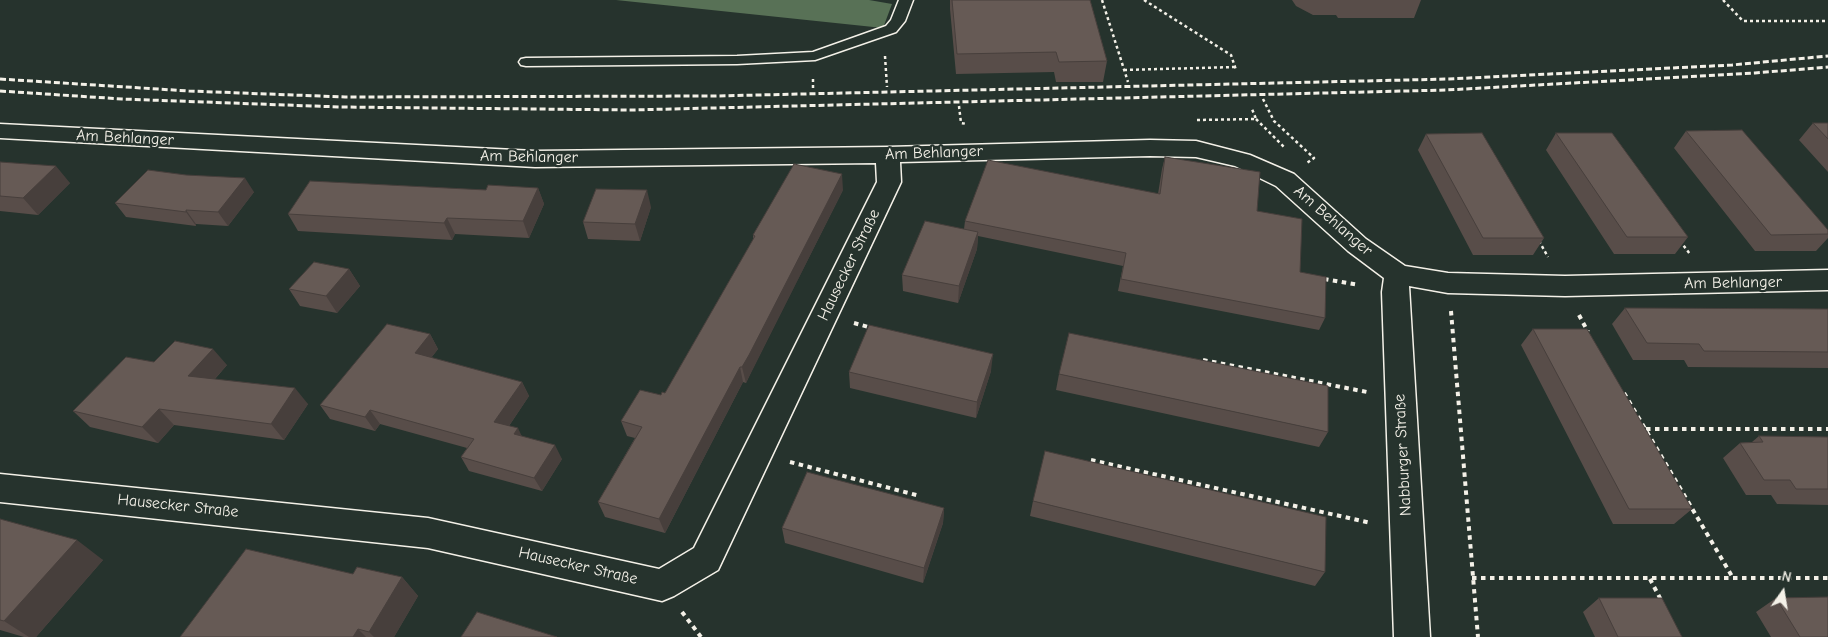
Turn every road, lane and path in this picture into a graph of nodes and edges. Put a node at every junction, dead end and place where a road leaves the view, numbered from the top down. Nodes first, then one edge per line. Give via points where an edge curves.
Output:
1 (906, 0) edge
2 (1102, 0) edge
3 (1144, 0) edge
4 (1722, 0) edge
5 (1828, 22) edge
6 (526, 62) dead end
7 (1124, 70) junction
8 (886, 75) dead end
9 (813, 80) dead end
10 (1128, 82) dead end
11 (887, 87) dead end
12 (813, 89) dead end
13 (1263, 99) dead end
14 (959, 106) dead end
15 (1252, 109) dead end
16 (1256, 118) junction
17 (1240, 119) dead end
18 (961, 123) dead end
19 (6, 136) edge
20 (1288, 151) dead end
21 (888, 155) junction
22 (1285, 180) junction
23 (1675, 234) edge
24 (1536, 236) edge
25 (1318, 278) edge
26 (1828, 280) edge
27 (1396, 283) junction
28 (1448, 283) junction
29 (1710, 283) junction
30 (1566, 286) junction
31 (824, 316) junction
32 (881, 330) edge
33 (1591, 336) edge
34 (1196, 359) edge
35 (1621, 387) edge
36 (1400, 398) junction
37 (1646, 429) junction
38 (1828, 429) edge
39 (757, 454) junction
40 (1091, 460) edge
41 (0, 488) edge
42 (920, 496) dead end
43 (1407, 531) junction
44 (1472, 578) junction
45 (1732, 578) junction
46 (1826, 578) edge
47 (1650, 579) junction
48 (1828, 584) edge
49 (1663, 604) edge
50 (1412, 637) edge
51 (1478, 637) edge

1 - 6 lane via 891,29 815,56
2 - 7 path
3 - 7 path via 1231,55 1236,69
4 - 5 path via 1742,20
7 - 10 path
8 - 11 path
9 - 12 path
13 - 22 path via 1274,121 1314,158
14 - 18 path
15 - 16 path
16 - 17 path
16 - 20 path
19 - 21 street, Am Behlanger via 535,159
21 - 22 street, Am Behlanger via 1196,149 1242,160
21 - 31 street, Hausecker Straße via 889,182
22 - 27 street, Am Behlanger
23 - 29 path
24 - 30 path
25 - 27 path
26 - 29 street, Am Behlanger
27 - 28 street, Am Behlanger
27 - 36 street, Nabburger Straße
28 - 30 street, Am Behlanger
28 - 44 path
29 - 30 street, Am Behlanger
30 - 33 path
31 - 32 path
31 - 39 street, Hausecker Straße
34 - 36 path
35 - 37 path
36 - 43 street, Nabburger Straße
37 - 38 path
37 - 45 path
39 - 41 street, Hausecker Straße via 706,559 662,585 428,533
39 - 42 path
40 - 43 path
43 - 50 street, Nabburger Straße
44 - 47 path
44 - 51 path
45 - 46 path
45 - 47 path
46 - 48 path
47 - 49 path

